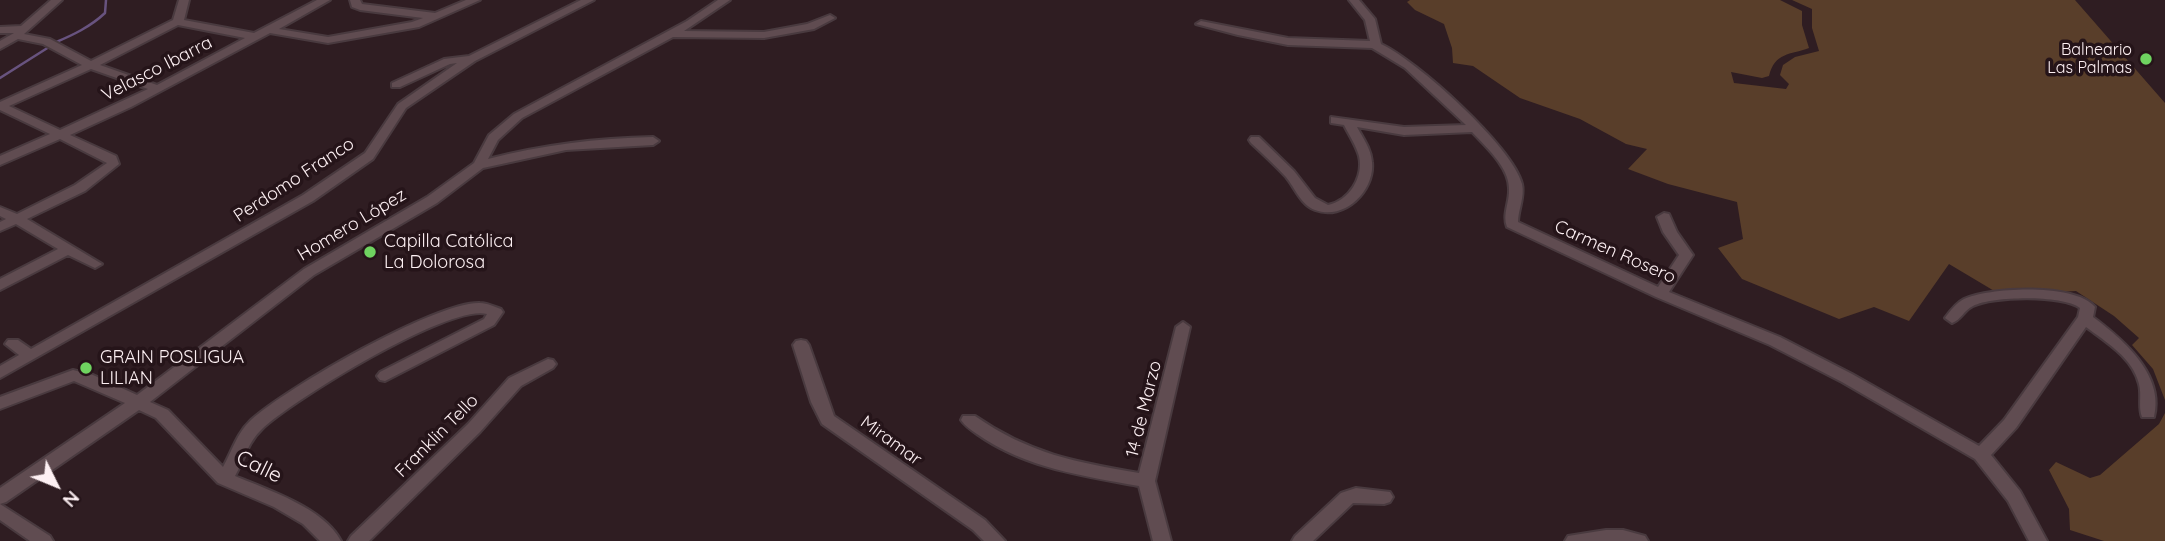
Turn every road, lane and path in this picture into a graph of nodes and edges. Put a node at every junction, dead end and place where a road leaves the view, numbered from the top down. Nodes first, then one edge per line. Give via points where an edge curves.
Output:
1 (57, 0) edge
2 (184, 0) edge
3 (325, 0) edge
4 (355, 0) edge
5 (475, 0) edge
6 (589, 0) edge
7 (726, 0) edge
8 (1354, 0) edge
9 (435, 16) junction
10 (830, 18) dead end
11 (177, 22) junction
12 (1201, 24) dead end
13 (0, 30) edge
14 (269, 30) junction
15 (20, 32) junction
16 (670, 34) junction
17 (257, 37) junction
18 (1376, 45) junction
19 (0, 46) edge
20 (471, 59) junction
21 (92, 65) junction
22 (396, 85) dead end
23 (158, 89) junction
24 (0, 106) edge
25 (1335, 120) dead end
26 (1349, 123) junction
27 (1475, 128) junction
28 (62, 134) junction
29 (1255, 140) dead end
30 (653, 141) dead end
31 (0, 161) edge
32 (480, 165) junction
33 (0, 211) edge
34 (1664, 217) dead end
35 (19, 219) junction
36 (0, 227) edge
37 (66, 250) junction
38 (94, 264) dead end
39 (2, 283) edge
40 (1661, 294) junction
41 (1952, 318) dead end
42 (2085, 318) junction
43 (1183, 327) dead end
44 (13, 344) dead end
45 (801, 345) dead end
46 (29, 355) junction
47 (548, 364) dead end
48 (0, 373) edge
49 (385, 376) dead end
50 (140, 401) junction
51 (0, 403) edge
52 (2148, 413) dead end
53 (969, 421) dead end
54 (1981, 455) junction
55 (224, 478) junction
56 (1146, 481) junction
57 (0, 497) edge
58 (1384, 497) dead end
59 (0, 511) edge
60 (44, 541) edge
61 (332, 541) edge
62 (357, 541) edge
63 (996, 541) edge
64 (1162, 541) edge
65 (1301, 541) edge
66 (1574, 541) edge
67 (1639, 541) edge
68 (2038, 541) edge

1 - 15 street
2 - 11 street
3 - 14 street, Velasco Ibarra
4 - 9 street via 360,7
5 - 9 street
6 - 20 street, Perdomo Franco
7 - 16 street, Homero López
8 - 18 street via 1370,19
9 - 14 street via 415,25 328,40
10 - 16 street via 810,27 764,35
11 - 17 street
11 - 21 street
12 - 18 street, Carmen Rosero via 1299,42
13 - 15 street
14 - 17 street, Velasco Ibarra
15 - 19 street
15 - 21 street
16 - 32 street, Homero López via 518,116 493,138
17 - 23 street, Velasco Ibarra
18 - 27 street, Carmen Rosero via 1432,84
20 - 22 street via 448,61
20 - 46 street, Perdomo Franco via 402,106 369,156 309,198
21 - 23 street
21 - 24 street
23 - 28 street, Velasco Ibarra
24 - 28 street
25 - 26 street
26 - 27 street via 1408,132
26 - 29 street via 1366,168 1350,201 1337,208 1314,204
27 - 40 street, Carmen Rosero via 1515,181 1512,224
28 - 31 street, Velasco Ibarra
28 - 35 street via 112,159 113,164 80,188
30 - 32 street via 566,146
32 - 50 street, Homero López via 432,200 309,272
33 - 35 street
34 - 40 street via 1686,255
35 - 36 street
35 - 37 street
37 - 38 street
37 - 39 street
40 - 54 street, Carmen Rosero via 1775,341
41 - 42 street via 1970,302 2060,295 2085,303
42 - 52 street via 2140,365 2151,396
42 - 54 street via 2010,424
43 - 56 street, 14 de Marzo
44 - 46 street
45 - 63 street, Miramar via 828,420
46 - 48 street, Perdomo Franco
47 - 62 street, Franklin Tello via 515,382
49 - 55 street via 489,322 496,312 478,306 431,321 274,408 244,436
50 - 51 street, Calle via 73,375
50 - 55 street, Calle via 162,414
50 - 57 street, Homero López
53 - 56 street via 994,439 1042,460
54 - 68 street, Carmen Rosero via 2014,496
55 - 61 street, Calle via 280,502 309,519
56 - 64 street, 14 de Marzo
58 - 65 street via 1347,498
59 - 60 street
66 - 67 street via 1600,536

